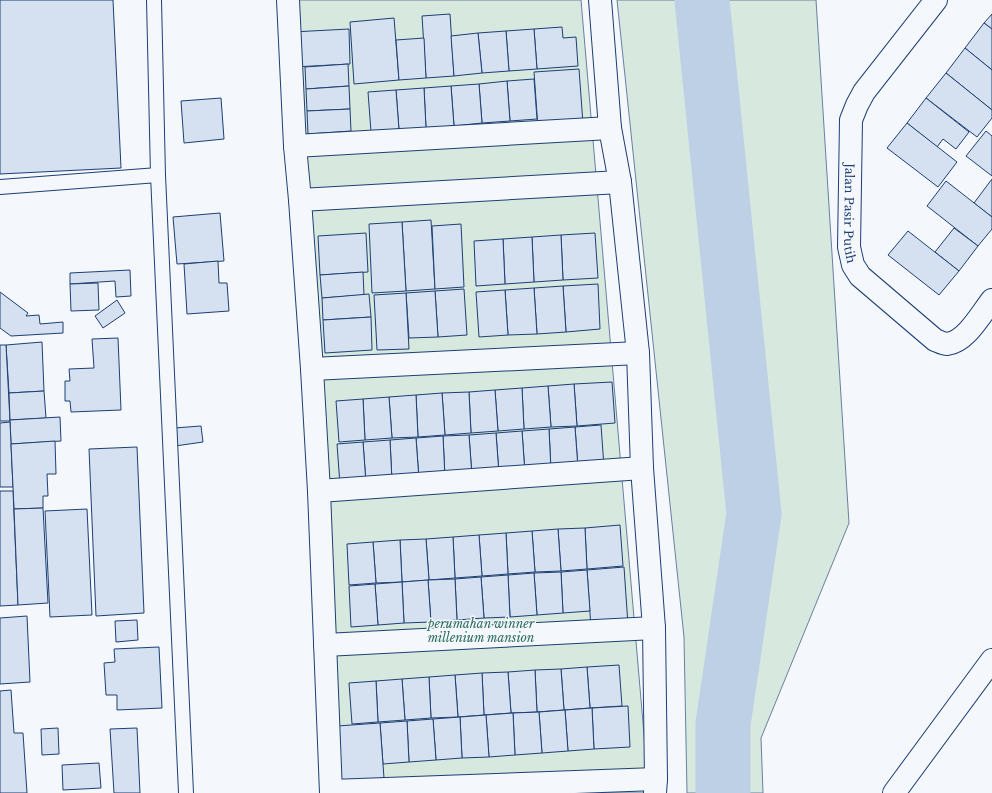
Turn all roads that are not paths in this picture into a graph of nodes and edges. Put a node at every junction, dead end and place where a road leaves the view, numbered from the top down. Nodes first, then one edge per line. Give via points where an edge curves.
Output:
1 (154, 0) edge
2 (288, 0) edge
3 (600, 0) edge
4 (936, 0) edge
5 (610, 128) junction
6 (295, 146) junction
7 (158, 175) junction
8 (620, 182) junction
9 (0, 187) edge
10 (300, 200) junction
11 (992, 300) edge
12 (638, 353) junction
13 (312, 369) junction
14 (642, 468) junction
15 (318, 491) junction
16 (654, 628) junction
17 (325, 645) junction
18 (992, 660) edge
19 (656, 786) edge
20 (331, 792) edge
21 (186, 793) edge
22 (894, 793) edge

1 - 7 lane
2 - 6 street
3 - 5 street
4 - 11 street, Jalan Pasir Putih via 864,92 851,120 849,247 853,265 860,276 935,340 946,344 966,334
5 - 6 street
5 - 8 street
6 - 10 street
7 - 9 lane
7 - 21 lane
8 - 10 street
8 - 12 street
10 - 13 street
12 - 13 street
12 - 14 street
13 - 15 street
14 - 15 street
14 - 16 street
15 - 17 street
16 - 17 street
16 - 19 street
17 - 20 street
18 - 22 street
19 - 20 street

